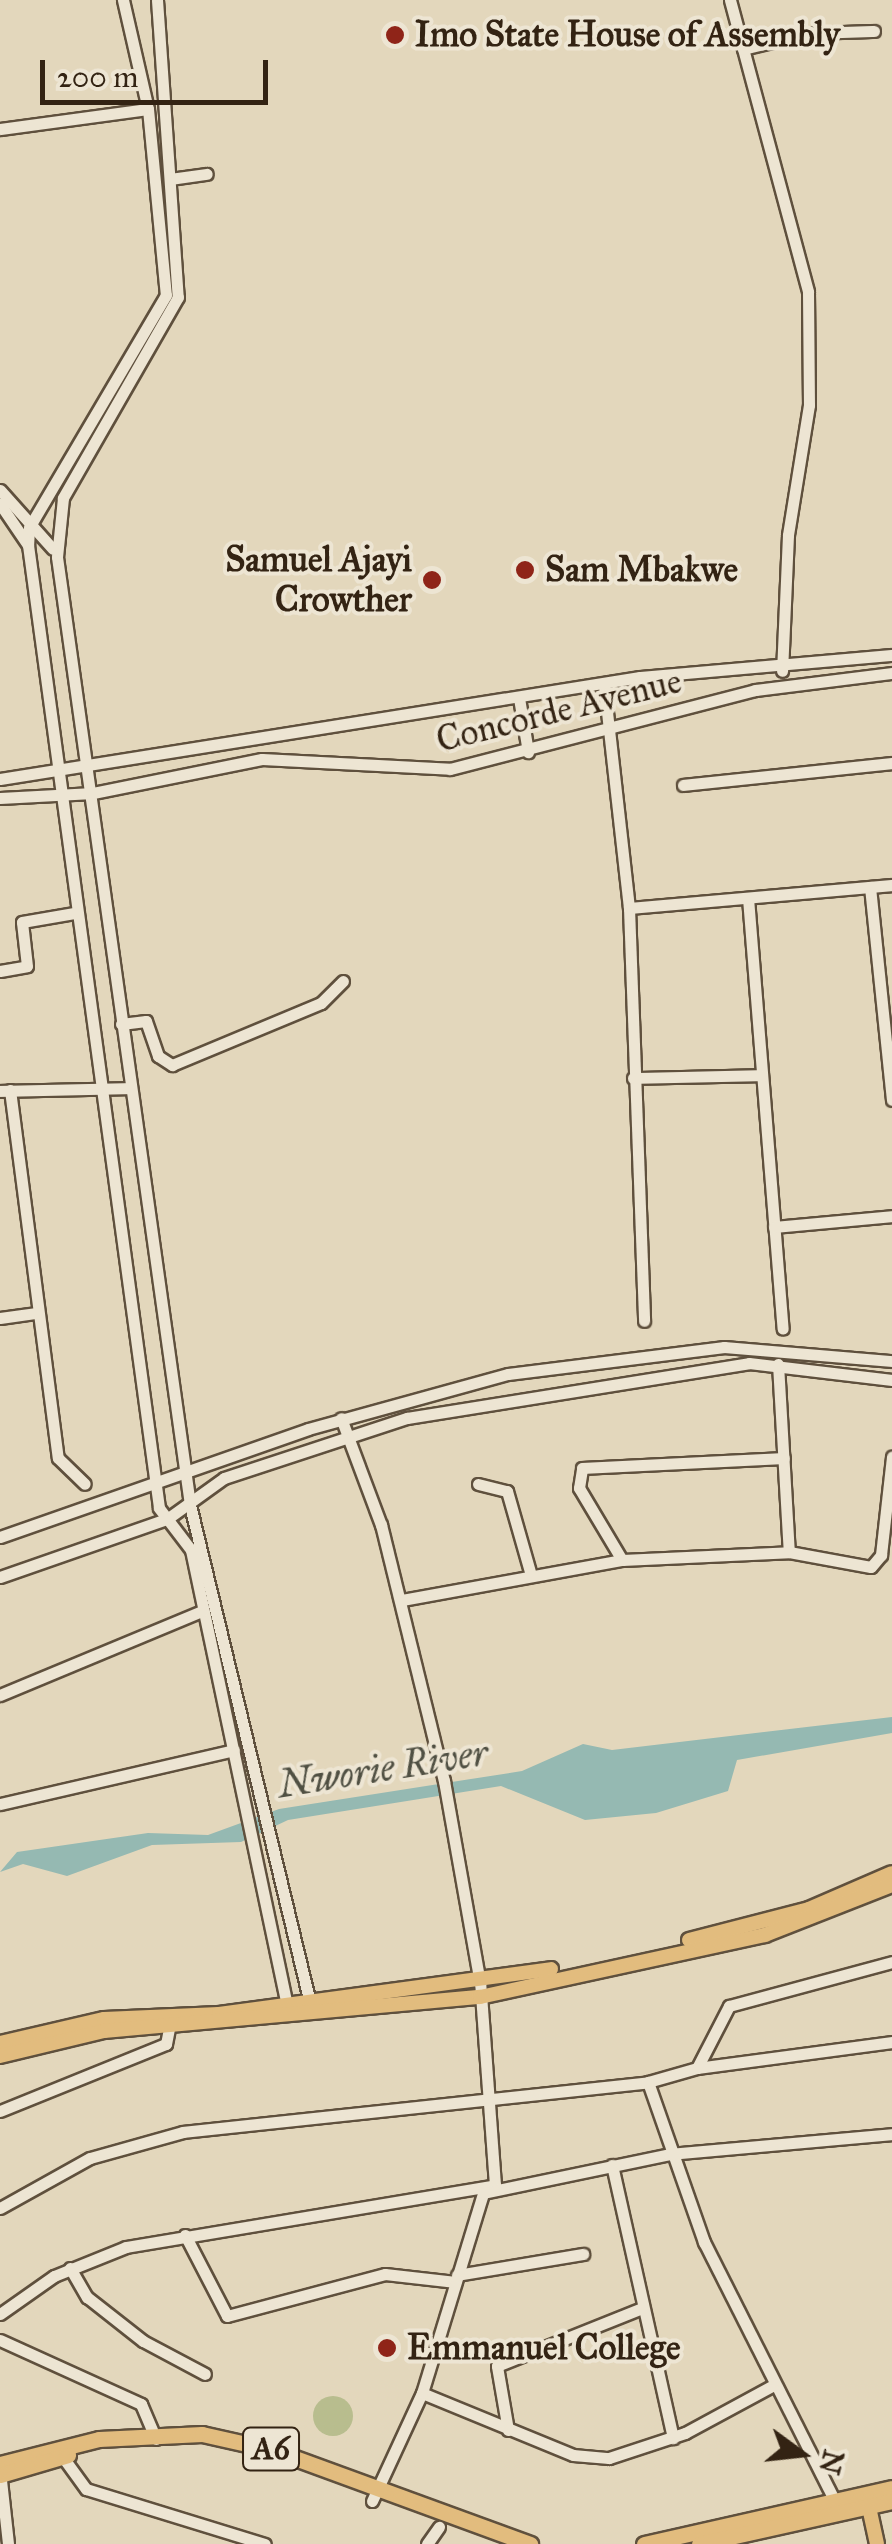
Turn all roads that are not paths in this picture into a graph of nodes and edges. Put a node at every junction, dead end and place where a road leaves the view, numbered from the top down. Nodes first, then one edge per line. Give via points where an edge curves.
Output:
1 (123, 0) edge
2 (157, 0) edge
3 (730, 0) edge
4 (874, 31) dead end
5 (743, 49) junction
6 (148, 110) junction
7 (0, 129) edge
8 (206, 174) dead end
9 (170, 179) junction
10 (174, 284) junction
11 (0, 490) edge
12 (0, 504) edge
13 (34, 520) junction
14 (28, 544) junction
15 (57, 557) junction
16 (892, 654) edge
17 (782, 671) junction
18 (892, 672) edge
19 (604, 686) junction
20 (519, 698) junction
21 (611, 729) junction
22 (528, 752) junction
23 (84, 760) junction
24 (892, 763) edge
25 (55, 767) junction
26 (0, 780) edge
27 (683, 785) dead end
28 (93, 793) junction
29 (0, 798) edge
30 (58, 798) junction
31 (892, 885) edge
32 (870, 887) junction
33 (748, 898) junction
34 (629, 908) junction
35 (74, 913) junction
36 (0, 971) edge
37 (343, 981) dead end
38 (888, 1018) edge
39 (120, 1024) junction
40 (762, 1075) junction
41 (632, 1078) junction
42 (102, 1084) junction
43 (129, 1088) junction
44 (5, 1090) edge
45 (892, 1100) edge
46 (17, 1175) junction
47 (0, 1176) edge
48 (892, 1216) edge
49 (774, 1226) junction
50 (36, 1313) junction
51 (0, 1318) edge
52 (644, 1322) dead end
53 (782, 1329) dead end
54 (892, 1361) edge
55 (778, 1364) junction
56 (892, 1380) edge
57 (341, 1418) junction
58 (344, 1436) junction
59 (892, 1456) edge
60 (784, 1458) junction
61 (184, 1471) junction
62 (891, 1474) edge
63 (155, 1482) junction
64 (85, 1484) dead end
65 (478, 1484) dead end
66 (190, 1505) junction
67 (167, 1519) junction
68 (0, 1537) edge
69 (788, 1552) junction
70 (622, 1560) junction
71 (878, 1562) junction
72 (892, 1565) edge
73 (530, 1572) junction
74 (0, 1576) edge
75 (402, 1600) junction
76 (202, 1611) junction
77 (0, 1695) edge
78 (234, 1750) junction
79 (0, 1804) edge
80 (255, 1814) junction
81 (258, 1832) junction
82 (892, 1873) edge
83 (892, 1885) edge
84 (892, 1962) edge
85 (480, 1990) junction
86 (310, 2008) junction
87 (288, 2011) junction
88 (171, 2023) junction
89 (0, 2042) edge
90 (892, 2042) edge
91 (0, 2056) edge
92 (696, 2068) junction
93 (648, 2082) junction
94 (486, 2105) junction
95 (0, 2111) edge
96 (892, 2134) edge
97 (669, 2154) junction
98 (612, 2165) junction
99 (494, 2185) junction
100 (0, 2208) edge
101 (185, 2235) junction
102 (583, 2254) dead end
103 (70, 2268) junction
104 (456, 2279) junction
105 (642, 2308) junction
106 (0, 2314) edge
107 (0, 2340) edge
108 (206, 2374) dead end
109 (772, 2386) junction
110 (422, 2394) junction
111 (508, 2430) junction
112 (157, 2438) junction
113 (673, 2438) junction
114 (62, 2456) junction
115 (0, 2472) edge
116 (892, 2488) edge
117 (374, 2497) junction
118 (834, 2499) junction
119 (867, 2499) junction
120 (892, 2500) edge
121 (439, 2527) junction
122 (674, 2540) edge
123 (8, 2544) edge
124 (265, 2544) edge
125 (428, 2544) edge
126 (500, 2544) edge
127 (530, 2544) edge
128 (644, 2544) edge
129 (699, 2544) edge
130 (877, 2544) edge

1 - 6 street
2 - 9 street
3 - 5 street
4 - 5 street via 810,32
5 - 17 street via 804,257 811,349
6 - 7 street
6 - 10 street
8 - 9 street
9 - 10 street
10 - 13 street
10 - 15 street via 170,321 63,498
11 - 13 street
12 - 14 street
13 - 14 street
13 - 15 street
14 - 25 street
15 - 23 street
16 - 17 street, Concorde Avenue
17 - 19 street, Concorde Avenue
18 - 21 street, Concorde Avenue via 755,690
19 - 20 street, Concorde Avenue
19 - 21 street
20 - 22 street
20 - 23 street, Concorde Avenue
21 - 22 street, Concorde Avenue
21 - 34 street
22 - 28 street, Concorde Avenue via 430,771 244,761
23 - 25 street, Concorde Avenue
23 - 28 street
24 - 27 street
25 - 26 street, Concorde Avenue
25 - 30 street
28 - 30 street, Concorde Avenue
28 - 39 street
29 - 30 street, Concorde Avenue
30 - 35 street
31 - 32 street
32 - 33 street
32 - 38 street
33 - 34 street
33 - 40 street
34 - 41 street
35 - 36 street via 22,922 27,966
35 - 42 street
37 - 39 street via 321,1003 172,1065 158,1056 146,1022
38 - 45 street
39 - 43 street
40 - 41 street
40 - 49 street
41 - 52 street
42 - 43 street
42 - 44 street
42 - 63 street
43 - 61 street
44 - 46 street
46 - 47 street
46 - 50 street
48 - 49 street
49 - 53 street
50 - 51 street
50 - 64 street via 58,1458
54 - 57 street via 778,1346 660,1351 508,1374
55 - 56 street
55 - 58 street via 680,1368
55 - 60 street
57 - 58 street
57 - 61 street
58 - 66 street via 224,1478
58 - 75 street
59 - 62 street
60 - 69 street
60 - 70 street via 582,1468 578,1488
61 - 63 street
61 - 66 street
62 - 71 street
63 - 67 street
63 - 68 street
65 - 73 street via 507,1491
66 - 67 street
66 - 80 street
67 - 74 street
67 - 76 street via 187,1537
69 - 70 street
69 - 71 street
70 - 73 street
71 - 72 street
73 - 75 street
75 - 85 street via 444,1781
76 - 77 street
76 - 78 street
78 - 79 street
78 - 80 street
80 - 81 street
81 - 86 street
81 - 87 street
82 - 85 main road via 767,1922
83 - 85 main road via 765,1935
84 - 92 street via 729,2006
85 - 86 main road
85 - 94 street
86 - 87 main road
87 - 88 main road
88 - 89 main road via 82,2022
88 - 91 main road
88 - 95 street via 166,2044
90 - 92 street
92 - 93 street
93 - 94 street
93 - 97 street
94 - 99 street
94 - 100 street via 184,2132 90,2158
96 - 97 street
97 - 98 street
97 - 109 street
98 - 99 street
98 - 105 street
99 - 101 street
99 - 104 street via 475,2204
101 - 103 street
101 - 104 street via 227,2316 401,2272
102 - 104 street
103 - 106 street
103 - 108 street via 86,2296 142,2341
104 - 110 street
105 - 111 street via 497,2366
105 - 113 street
107 - 112 street via 141,2404
109 - 113 street
109 - 118 street
110 - 111 street
110 - 117 street
111 - 113 street via 589,2458
112 - 114 highway, A6
112 - 115 highway, A6
112 - 117 highway, A6 via 252,2444
114 - 115 highway, A6
114 - 124 street via 86,2489
115 - 123 street
116 - 119 highway
117 - 121 highway, A6
117 - 127 highway, A6
118 - 119 highway
118 - 122 highway
119 - 120 highway
119 - 129 highway
119 - 130 main road
121 - 125 street
121 - 126 highway, A6
122 - 128 highway

